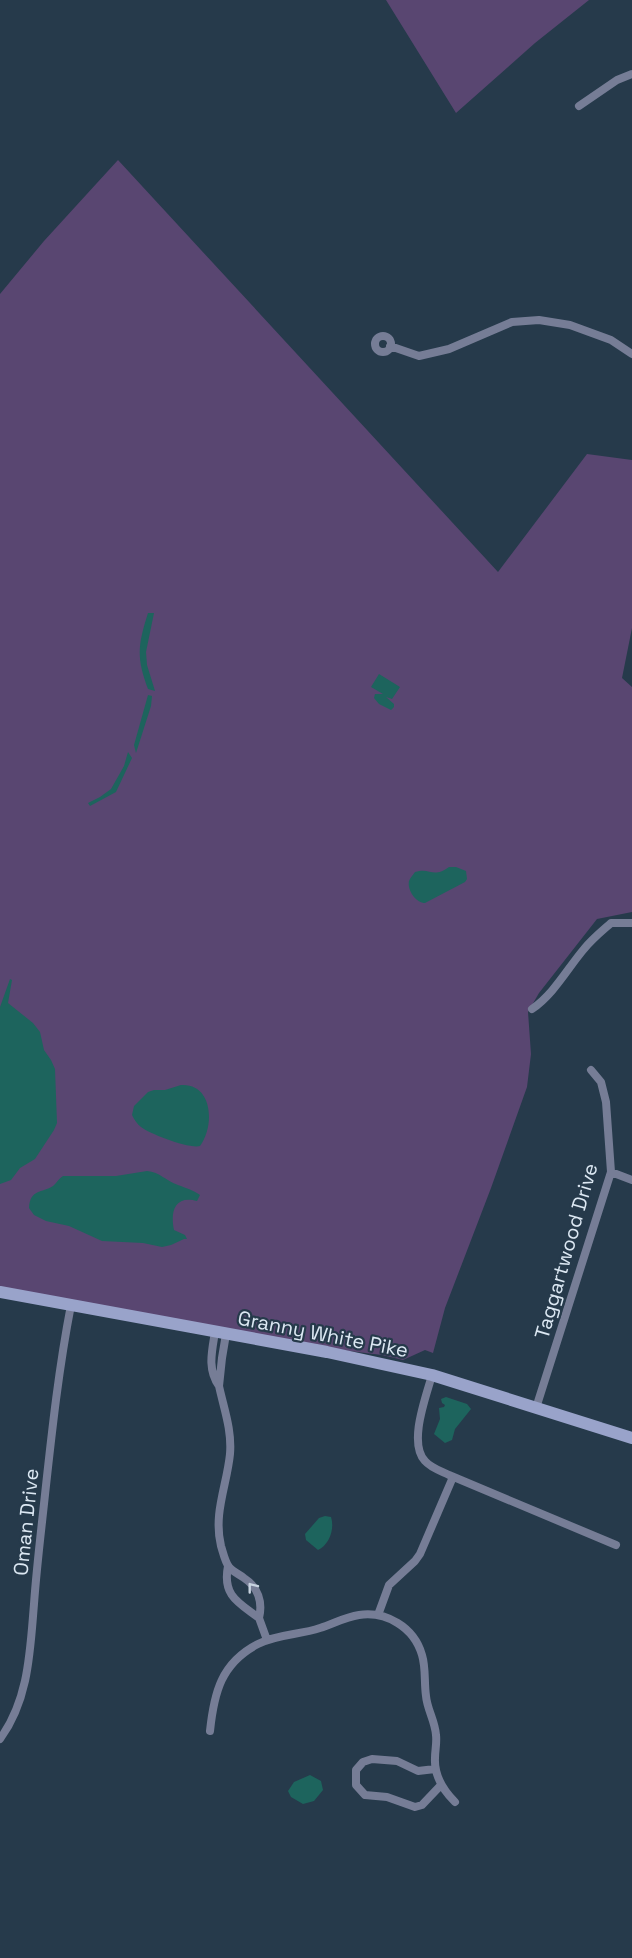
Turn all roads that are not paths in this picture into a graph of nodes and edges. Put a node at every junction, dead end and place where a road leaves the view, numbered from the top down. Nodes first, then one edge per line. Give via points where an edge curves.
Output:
1 (632, 74) edge
2 (579, 106) dead end
3 (390, 346) dead end
4 (632, 354) edge
5 (632, 923) edge
6 (532, 1009) dead end
7 (591, 1070) dead end
8 (610, 1172) junction
9 (632, 1180) edge
10 (0, 1292) edge
11 (71, 1305) junction
12 (221, 1333) junction
13 (432, 1376) junction
14 (536, 1408) junction
15 (632, 1438) edge
16 (453, 1477) junction
17 (616, 1545) dead end
18 (228, 1566) junction
19 (378, 1615) junction
20 (259, 1618) junction
21 (267, 1640) junction
22 (210, 1731) dead end
23 (0, 1739) edge
24 (435, 1769) junction
25 (441, 1785) junction
26 (455, 1802) dead end

1 - 2 street
3 - 4 street via 419,356 449,349 512,322 538,320 570,325 601,336
5 - 6 street via 611,923
7 - 8 street, Taggartwood Drive via 602,1082 606,1102
8 - 9 street
8 - 14 street, Taggartwood Drive
10 - 11 main road, Granny White Pike
11 - 12 main road, Granny White Pike
11 - 23 street, Oman Drive via 60,1364 27,1669 18,1706
12 - 13 main road, Granny White Pike
12 - 18 street via 219,1386 230,1432 218,1522
13 - 14 main road, Granny White Pike
13 - 16 street via 417,1432 417,1447 428,1464
14 - 15 main road, Granny White Pike
16 - 17 street
16 - 19 street via 420,1554 389,1585
18 - 20 street via 231,1595
20 -> 18 street via 257,1592
19 - 21 street via 353,1616 312,1631
19 - 24 street via 404,1628 421,1652 426,1699 436,1734
20 - 21 street
21 - 22 street via 243,1653 226,1673 214,1698
24 - 25 street
24 - 25 street via 418,1771 397,1761 370,1759 358,1767 355,1781 365,1795 387,1797 415,1807
25 - 26 street

